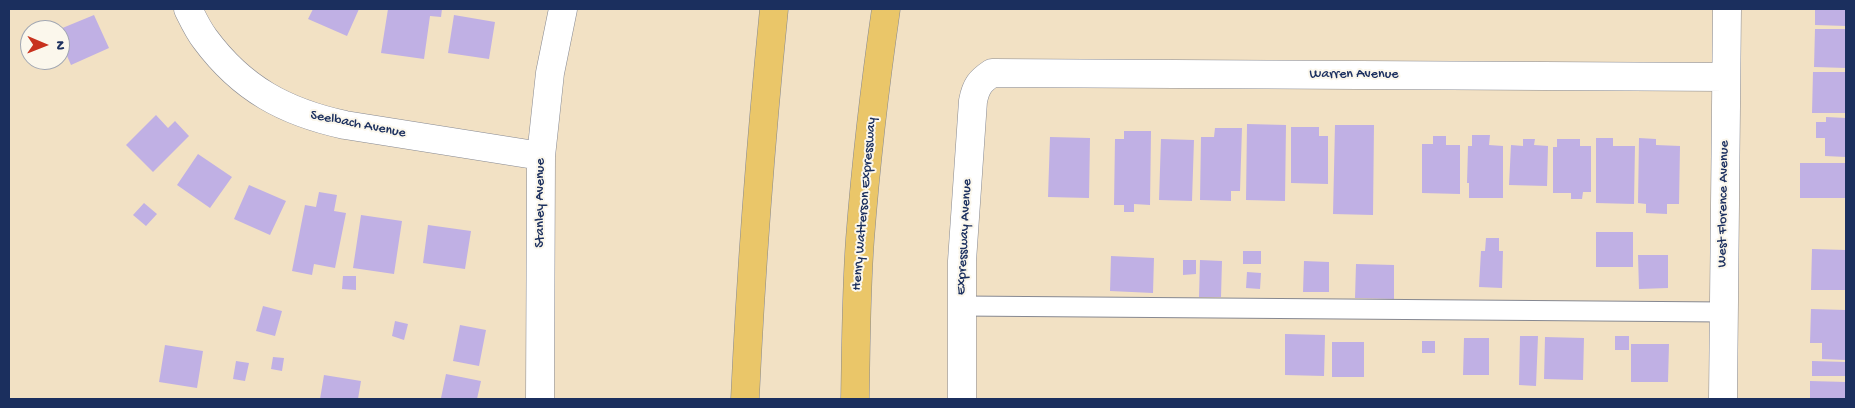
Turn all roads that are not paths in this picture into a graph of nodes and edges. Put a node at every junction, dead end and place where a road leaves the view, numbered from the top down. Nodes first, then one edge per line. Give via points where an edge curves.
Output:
1 (188, 9) edge
2 (563, 9) edge
3 (774, 9) edge
4 (886, 9) edge
5 (1727, 9) edge
6 (984, 78) joint
7 (1726, 78) junction
8 (541, 156) junction
9 (962, 306) junction
10 (1723, 312) junction
11 (540, 399) edge
12 (745, 399) edge
13 (855, 399) edge
14 (962, 399) edge
15 (1722, 399) edge

1 - 8 street, Seelbach Avenue via 204,38 234,73 286,107 345,125
2 - 8 street, Stanley Avenue via 550,73
3 - 12 highway via 750,290
4 - 13 highway, Henry Watterson Expressway via 874,92 860,240
5 - 7 street, West Florence Avenue
6 - 7 street, Warren Avenue via 992,73
6 - 9 street, Expressway Avenue via 976,88 973,101
7 - 10 street, West Florence Avenue
8 - 11 street, Stanley Avenue
9 - 10 lane
9 - 14 street, Expressway Avenue
10 - 15 street, West Florence Avenue

